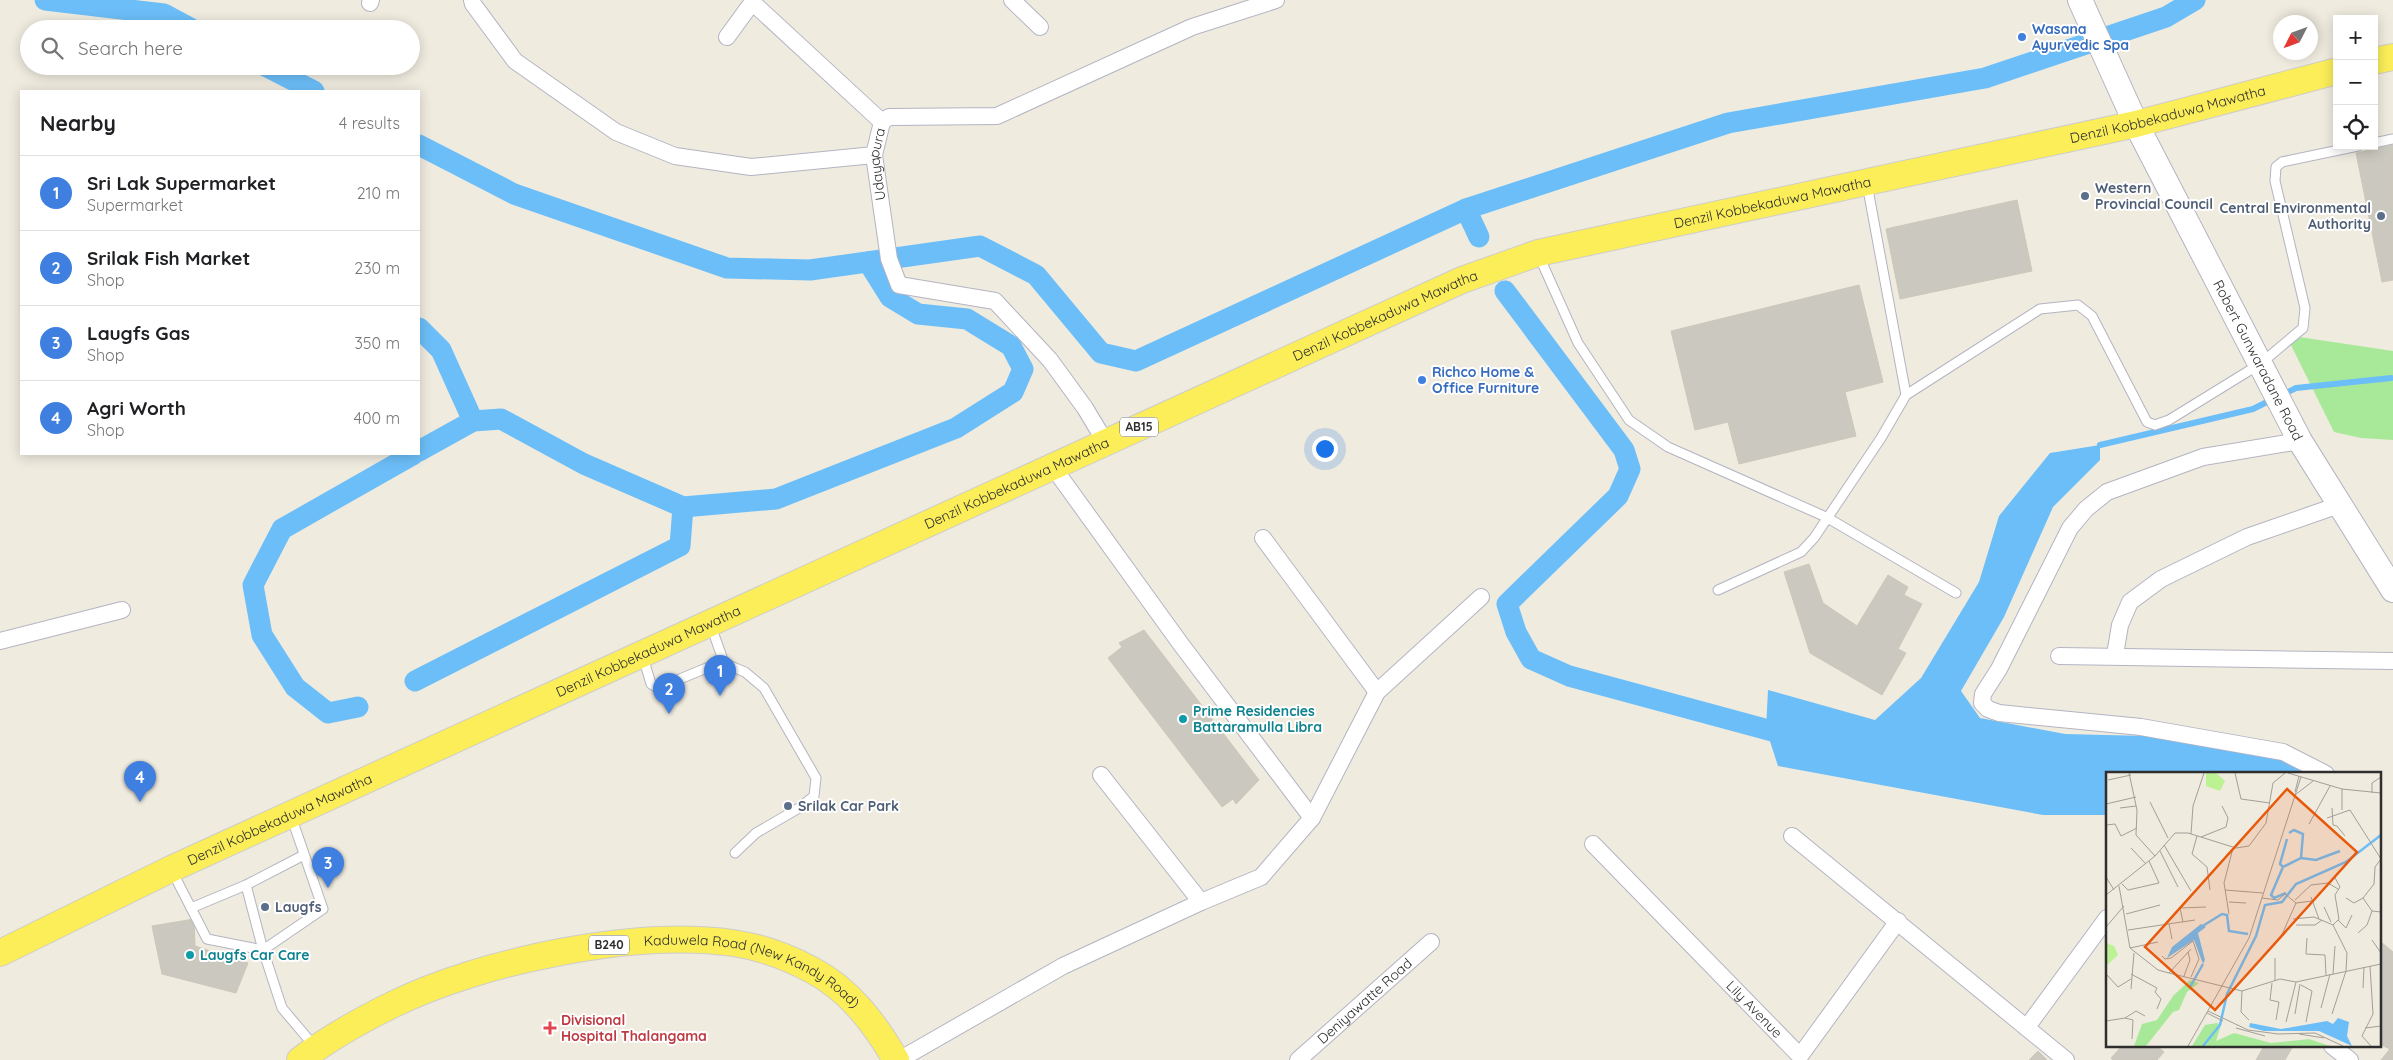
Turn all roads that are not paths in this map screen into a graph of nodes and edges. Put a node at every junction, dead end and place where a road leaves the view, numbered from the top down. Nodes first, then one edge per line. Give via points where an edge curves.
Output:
1 (472, 0) edge
2 (1012, 0) edge
3 (1276, 0) edge
4 (753, 1) edge
5 (2080, 1) edge
6 (1040, 27) dead end
7 (727, 38) dead end
8 (2393, 57) edge
9 (2378, 61) edge
10 (2333, 72) edge
11 (882, 122) junction
12 (2136, 124) junction
13 (2393, 139) edge
14 (2378, 142) edge
15 (2339, 150) edge
16 (874, 155) junction
17 (1867, 182) junction
18 (1538, 253) junction
19 (2264, 372) junction
20 (1906, 395) junction
21 (2295, 432) junction
22 (1106, 443) junction
23 (1053, 467) junction
24 (2339, 505) junction
25 (1826, 518) junction
26 (1263, 538) dead end
27 (1718, 590) dead end
28 (2393, 590) edge
29 (1956, 593) dead end
30 (1481, 596) dead end
31 (122, 610) dead end
32 (710, 623) junction
33 (0, 641) edge
34 (642, 654) junction
35 (2059, 656) dead end
36 (2115, 656) junction
37 (2393, 661) edge
38 (721, 662) junction
39 (1377, 692) junction
40 (2322, 772) edge
41 (1102, 775) dead end
42 (290, 814) junction
43 (1312, 818) junction
44 (1792, 836) dead end
45 (1593, 844) dead end
46 (735, 853) dead end
47 (304, 855) junction
48 (171, 868) junction
49 (246, 885) junction
50 (1201, 902) junction
51 (191, 908) junction
52 (2106, 919) edge
53 (1898, 921) junction
54 (1431, 942) dead end
55 (263, 950) junction
56 (2, 951) edge
57 (2027, 1027) junction
58 (2335, 1048) edge
59 (308, 1054) edge
60 (897, 1060) edge
61 (1298, 1060) edge
62 (2066, 1060) edge
63 (2350, 1060) edge

1 - 16 street via 515,61 616,132 675,156 751,167
2 - 6 street
3 - 11 street, Udayapura via 1192,27 997,116 889,117
4 - 7 street
4 - 11 street
5 - 12 street, Robert Gunwaradane Road
8 - 9 main road
10 - 12 main road, Denzil Kobbekaduwa Mawatha / AB15
11 - 16 street, Udayapura
12 - 17 main road, Denzil Kobbekaduwa Mawatha / AB15
12 - 19 street, Robert Gunwaradane Road
13 - 14 lane
15 - 19 lane via 2282,162 2276,167 2275,181 2305,308 2305,320 2303,328
16 - 22 street, Udayapura via 888,259 898,285 995,301 1050,360
17 - 18 main road, Denzil Kobbekaduwa Mawatha / AB15
17 - 20 lane
18 - 22 main road, Denzil Kobbekaduwa Mawatha / AB15 via 1462,280
18 - 25 lane via 1578,343 1629,420 1668,447
19 - 20 lane via 2169,420 2155,425 2146,422 2092,316 2078,305 2040,309
19 - 21 street, Robert Gunwaradane Road
20 - 25 lane
21 - 24 street, Robert Gunwaradane Road
21 - 40 street via 2203,457 2107,492 2086,509 2070,528 1999,669 1982,694 1982,703 1998,713 2141,727 2283,752
22 - 23 main road, Denzil Kobbekaduwa Mawatha / AB15
23 - 32 main road, Denzil Kobbekaduwa Mawatha / AB15
23 - 43 street
24 - 28 street, Robert Gunwaradane Road
24 - 36 street via 2247,538 2161,579 2130,602 2120,625
25 - 27 lane via 1801,552
25 - 29 lane
26 - 39 street
30 - 39 street
31 - 33 street
32 - 34 main road, Denzil Kobbekaduwa Mawatha / AB15
32 - 38 lane
34 - 38 lane via 651,684 658,688
34 - 42 main road, Denzil Kobbekaduwa Mawatha / AB15
35 - 36 street
36 - 37 street
38 - 46 lane via 744,672 764,688 816,778 814,796 756,833
39 - 43 street
41 - 50 street
42 - 47 lane
42 - 48 main road, Denzil Kobbekaduwa Mawatha / AB15
43 - 50 street via 1262,877
44 - 53 street
45 - 53 street, Lily Avenue via 1800,1056
47 - 49 lane
47 - 55 lane via 323,909
48 - 51 lane
48 - 56 main road, Denzil Kobbekaduwa Mawatha / AB15
49 - 51 lane
49 - 55 lane
50 - 60 street via 1062,966
51 - 55 lane via 208,939
52 - 57 street
53 - 57 street
54 - 61 street, Deniyawatte Road
55 - 59 lane via 282,1008
57 - 62 street
58 - 63 street
59 - 60 main road, Kaduwela Road (New Kandy Road) / B240 via 357,1022 395,1003 485,970 624,943 699,940 761,949 814,971 862,1010

